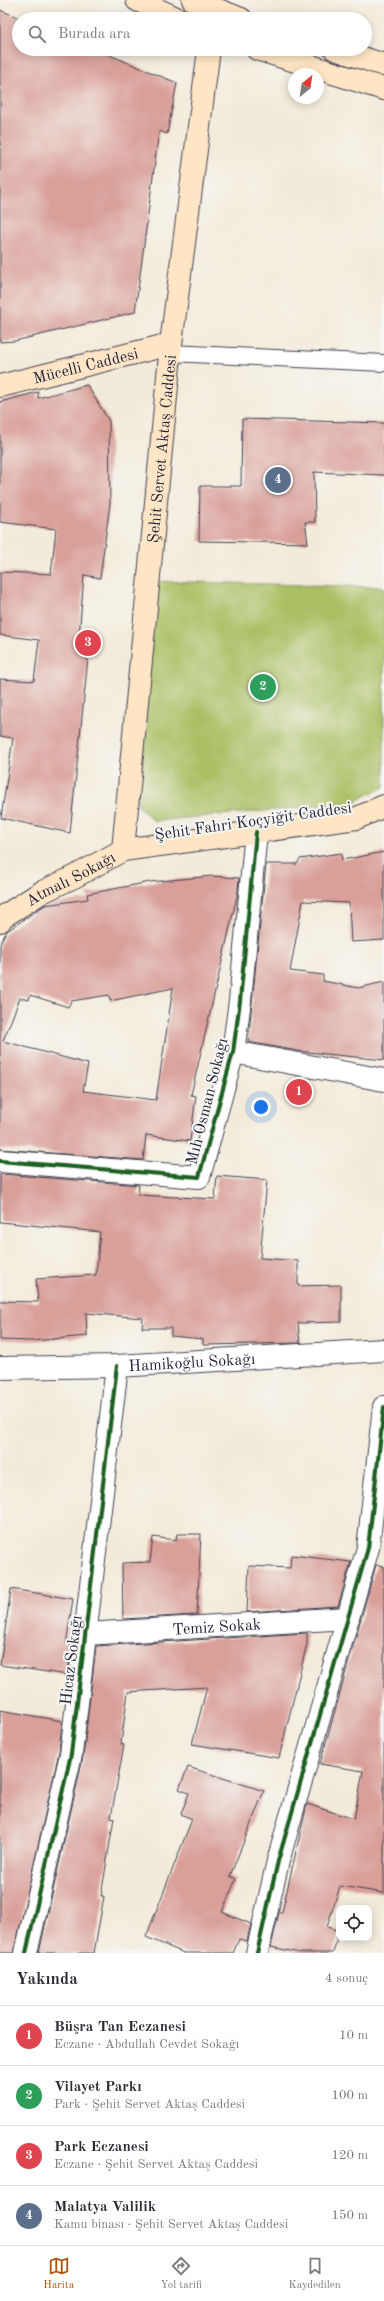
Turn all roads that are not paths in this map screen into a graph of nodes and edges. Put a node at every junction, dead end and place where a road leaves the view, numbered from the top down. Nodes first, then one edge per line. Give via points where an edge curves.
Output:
1 (137, 0) edge
2 (193, 0) edge
3 (163, 12) edge
4 (218, 12) edge
5 (208, 56) edge
6 (279, 56) edge
7 (356, 56) edge
8 (384, 65) edge
9 (384, 89) edge
10 (171, 349) junction
11 (384, 363) edge
12 (0, 386) edge
13 (384, 806) edge
14 (256, 832) junction
15 (123, 850) junction
16 (0, 921) edge
17 (233, 1052) junction
18 (384, 1080) edge
19 (0, 1161) edge
20 (384, 1350) edge
21 (118, 1366) junction
22 (0, 1368) edge
23 (384, 1407) edge
24 (378, 1525) edge
25 (348, 1618) junction
26 (85, 1634) junction
27 (26, 1953) edge
28 (256, 1953) edge

1 - 3 main road
2 - 4 main road
5 - 10 main road, Şehit Servet Aktaş Caddesi
6 - 9 main road
7 - 8 main road
10 - 11 lane
10 - 12 main road, Mücelli Caddesi
10 - 15 main road, Şehit Servet Aktaş Caddesi
13 - 14 main road, Şehit Fahri Koçyiğit Caddesi via 357,818
14 - 15 main road, Şehit Fahri Koçyiğit Caddesi
14 - 17 street, Mıh Osman Sokağı
15 - 16 main road, Atmalı Sokağı via 74,878 42,892
17 - 18 street
17 - 19 street, Mıh Osman Sokağı via 199,1177
20 - 21 street, Hamikoğlu Sokağı
21 - 22 street, Hamikoğlu Sokağı
21 - 26 street, Hicaz Sokağı
23 - 24 street
24 - 25 street via 368,1548
25 - 26 street, Temiz Sokak
25 - 28 street via 278,1861
26 - 27 street, Hicaz Sokağı via 71,1754

